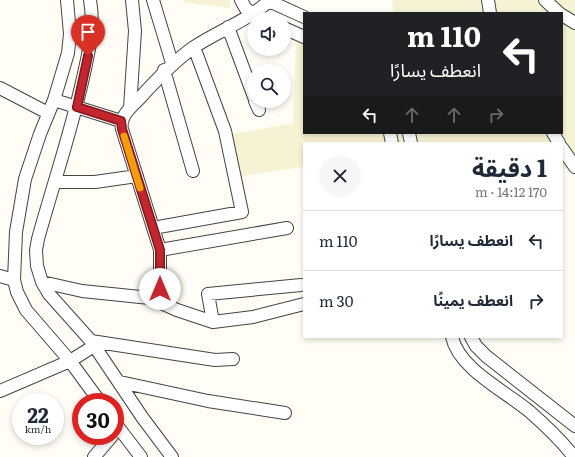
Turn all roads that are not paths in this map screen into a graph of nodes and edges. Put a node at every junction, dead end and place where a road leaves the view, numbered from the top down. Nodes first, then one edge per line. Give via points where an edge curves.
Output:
1 (67, 0) edge
2 (90, 0) edge
3 (132, 0) edge
4 (153, 0) edge
5 (241, 0) edge
6 (488, 0) edge
7 (545, 0) edge
8 (263, 8) edge
9 (490, 12) edge
10 (558, 12) edge
11 (563, 16) edge
12 (303, 17) edge
13 (575, 24) edge
14 (228, 27) junction
15 (291, 31) edge
16 (303, 37) edge
17 (194, 47) junction
18 (168, 67) junction
19 (247, 78) edge
20 (0, 88) edge
21 (54, 100) junction
22 (77, 107) junction
23 (130, 108) junction
24 (48, 113) junction
25 (121, 121) junction
26 (563, 149) edge
27 (575, 167) edge
28 (193, 171) dead end
29 (137, 176) junction
30 (56, 182) junction
31 (153, 228) junction
32 (287, 228) dead end
33 (160, 250) junction
34 (0, 276) edge
35 (14, 280) junction
36 (42, 282) junction
37 (301, 285) dead end
38 (160, 301) junction
39 (303, 304) edge
40 (213, 322) junction
41 (452, 338) edge
42 (472, 338) edge
43 (92, 343) junction
44 (233, 359) dead end
45 (70, 361) junction
46 (120, 382) junction
47 (0, 391) edge
48 (93, 393) edge
49 (285, 413) dead end
50 (575, 426) edge
51 (124, 439) edge
52 (103, 445) edge
53 (94, 457) edge
54 (141, 457) edge
55 (172, 457) edge
56 (574, 457) edge

1 - 21 street via 70,34 68,53
2 - 22 street via 93,27
3 - 23 street via 135,31
4 - 18 street
5 - 8 street via 246,10
6 - 9 street
7 - 10 street
8 - 12 street
8 - 14 street
11 - 13 street
14 - 17 street
14 - 19 street
15 - 16 street
17 - 18 street
17 - 31 street via 225,131 242,212
18 - 23 street
18 - 28 street
20 - 24 street
21 - 22 street
21 - 24 street
22 - 25 street
22 - 30 street
23 - 25 street
24 - 35 street via 23,190 16,232
25 - 29 street
26 - 27 street
29 - 30 street via 95,182
29 - 31 street
30 - 36 street via 36,250
31 - 33 street
32 - 33 street
33 - 38 street
34 - 35 street
35 - 45 street via 26,310
36 - 38 street via 82,291
36 - 43 street via 62,310
37 - 40 street via 208,294
38 - 40 street
39 - 40 street via 253,317
41 - 56 street via 459,354 469,365 528,411
42 - 50 street via 486,356
43 - 44 street via 215,360
43 - 45 street
43 - 46 street
45 - 47 street
45 - 48 street
46 - 49 street via 208,401
46 - 55 street
51 - 54 street
52 - 53 street

